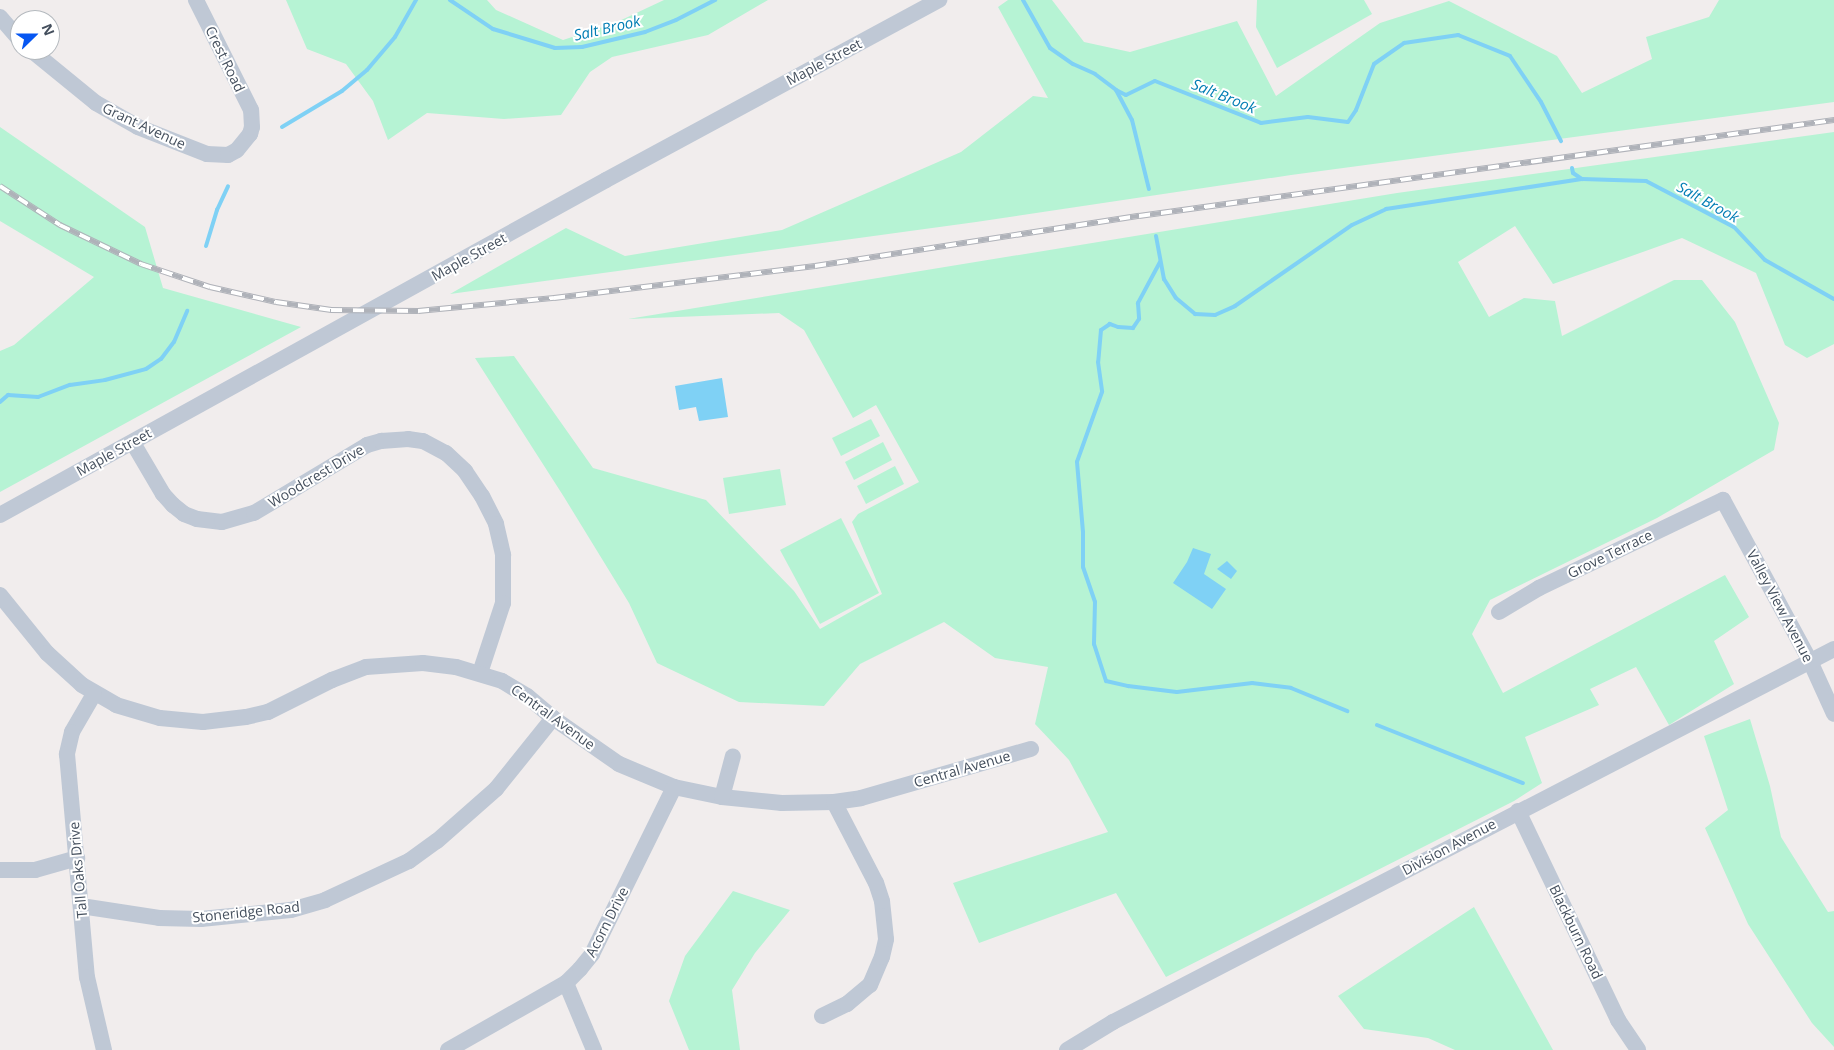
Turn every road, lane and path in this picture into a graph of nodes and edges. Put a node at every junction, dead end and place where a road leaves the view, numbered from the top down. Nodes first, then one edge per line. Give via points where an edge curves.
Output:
1 (196, 0) edge
2 (939, 0) edge
3 (0, 17) edge
4 (10, 28) edge
5 (43, 60) edge
6 (252, 119) joint
7 (132, 442) junction
8 (1723, 500) joint
9 (0, 515) edge
10 (0, 595) edge
11 (1499, 612) dead end
12 (1834, 649) edge
13 (1810, 661) junction
14 (480, 673) junction
15 (94, 694) junction
16 (1834, 714) edge
17 (553, 718) junction
18 (1031, 749) dead end
19 (733, 756) dead end
20 (674, 787) junction
21 (722, 797) junction
22 (834, 802) junction
23 (1518, 811) junction
24 (77, 858) junction
25 (0, 870) edge
26 (81, 906) junction
27 (566, 983) junction
28 (822, 1016) dead end
29 (103, 1050) edge
30 (448, 1050) edge
31 (594, 1050) edge
32 (1067, 1050) edge
33 (1638, 1050) edge

1 - 6 street, Crest Road via 251,110
2 - 7 street, Maple Street
3 - 4 street
5 - 6 street, Grant Avenue via 96,103 138,127 206,154 228,155 237,150 250,134
7 - 9 street, Maple Street
7 - 14 street, Woodcrest Drive via 162,494 173,505 197,519 222,522 254,513 367,445 408,439 423,441 446,453 465,471 482,496 496,524 503,555 503,603
8 - 11 street, Grove Terrace via 1539,588
8 - 13 street, Valley View Avenue
10 - 15 street, Central Avenue via 47,653
12 - 13 street, Division Avenue
13 - 16 street, Valley View Avenue
13 - 23 street, Division Avenue
14 - 15 street, Central Avenue via 422,663 366,667 268,712 225,721 160,718 137,713
14 - 17 street, Central Avenue via 527,696
15 - 24 street, Tall Oaks Drive via 72,732 67,754
17 - 20 street, Central Avenue via 619,764
17 - 26 street, Stoneridge Road via 496,789 436,841 409,861 325,900 292,910 201,919 159,918
18 - 22 street, Central Avenue via 861,798
19 - 21 street
20 - 21 street, Central Avenue
20 - 27 street, Acorn Drive via 592,954
21 - 22 street, Central Avenue via 782,803
22 - 28 street via 876,883 884,908 886,939 870,985 847,1004
23 - 32 street, Division Avenue via 1113,1022
23 - 33 street, Blackburn Road via 1618,1020
24 - 25 street via 35,870
24 - 26 street, Tall Oaks Drive
26 - 29 street, Tall Oaks Drive via 87,977
27 - 30 street, Acorn Drive
27 - 31 street

